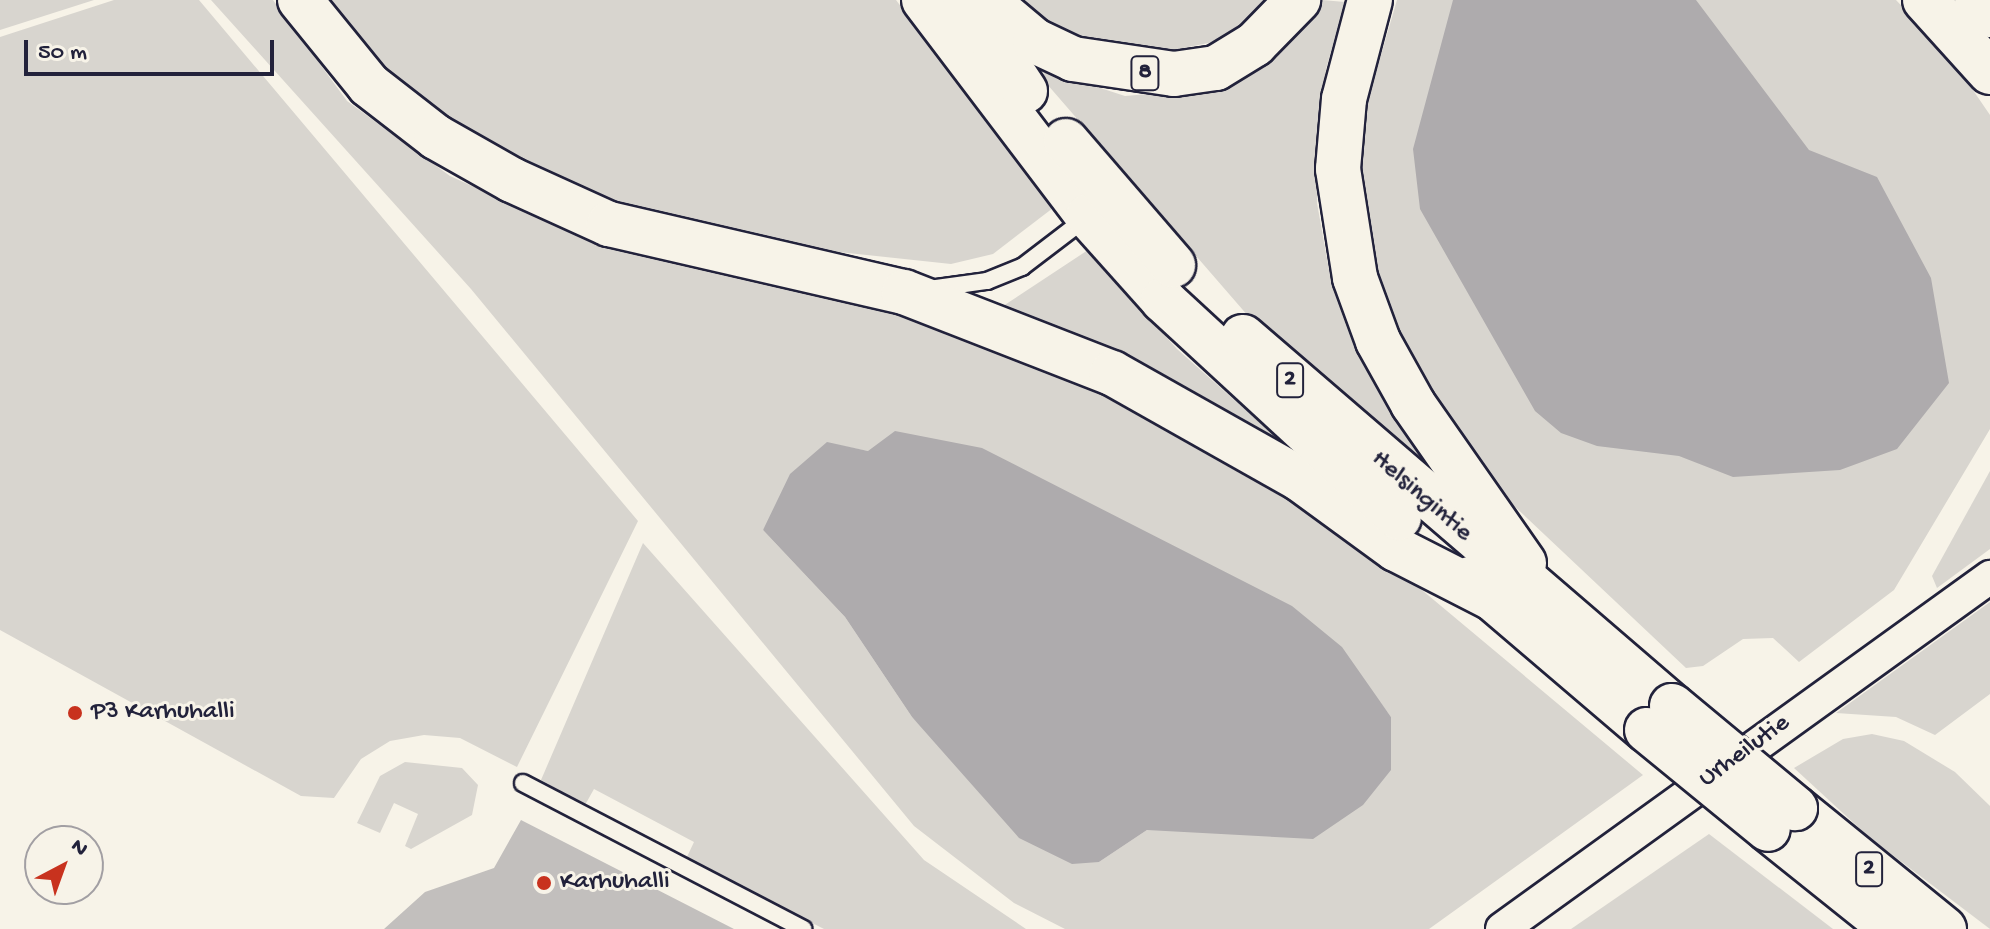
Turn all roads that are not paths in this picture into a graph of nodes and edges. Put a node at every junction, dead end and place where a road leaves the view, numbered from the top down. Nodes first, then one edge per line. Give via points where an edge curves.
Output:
1 (300, 0) edge
2 (924, 0) edge
3 (965, 0) edge
4 (986, 0) edge
5 (1298, 0) edge
6 (1370, 0) edge
7 (1925, 0) edge
8 (1977, 0) edge
9 (1990, 15) edge
10 (1990, 72) edge
11 (1100, 206) junction
12 (904, 292) junction
13 (1990, 577) edge
14 (1492, 598) junction
15 (1560, 613) junction
16 (1659, 718) junction
17 (523, 783) dead end
18 (1782, 819) junction
19 (803, 929) edge
20 (1502, 929) edge
21 (1893, 929) edge
22 (1944, 929) edge

1 - 12 main road via 369,85 436,137 512,180 609,224
2 - 11 main road, Helsingintie / 2
3 - 11 main road, Helsingintie / 2
4 - 5 main road, 8 via 1035,41 1073,59 1174,74 1216,68 1255,44
6 - 15 main road via 1344,99 1338,169 1355,278 1378,341 1413,404
7 - 10 main road
8 - 9 main road
11 - 12 lane via 1022,267 987,281
11 - 14 main road, Helsingintie / 2 via 1240,377
11 - 15 main road, Helsingintie / 2 via 1257,351
12 - 14 main road via 1006,329 1181,409 1300,479 1396,549
13 - 20 street, Urheilutie
14 - 16 main road, Helsingintie / 2
15 - 16 main road, Helsingintie / 2
16 - 18 main road, Helsingintie / 2, bridge
17 - 19 lane
18 - 21 main road, Helsingintie / 2
18 - 22 main road, Helsingintie / 2

